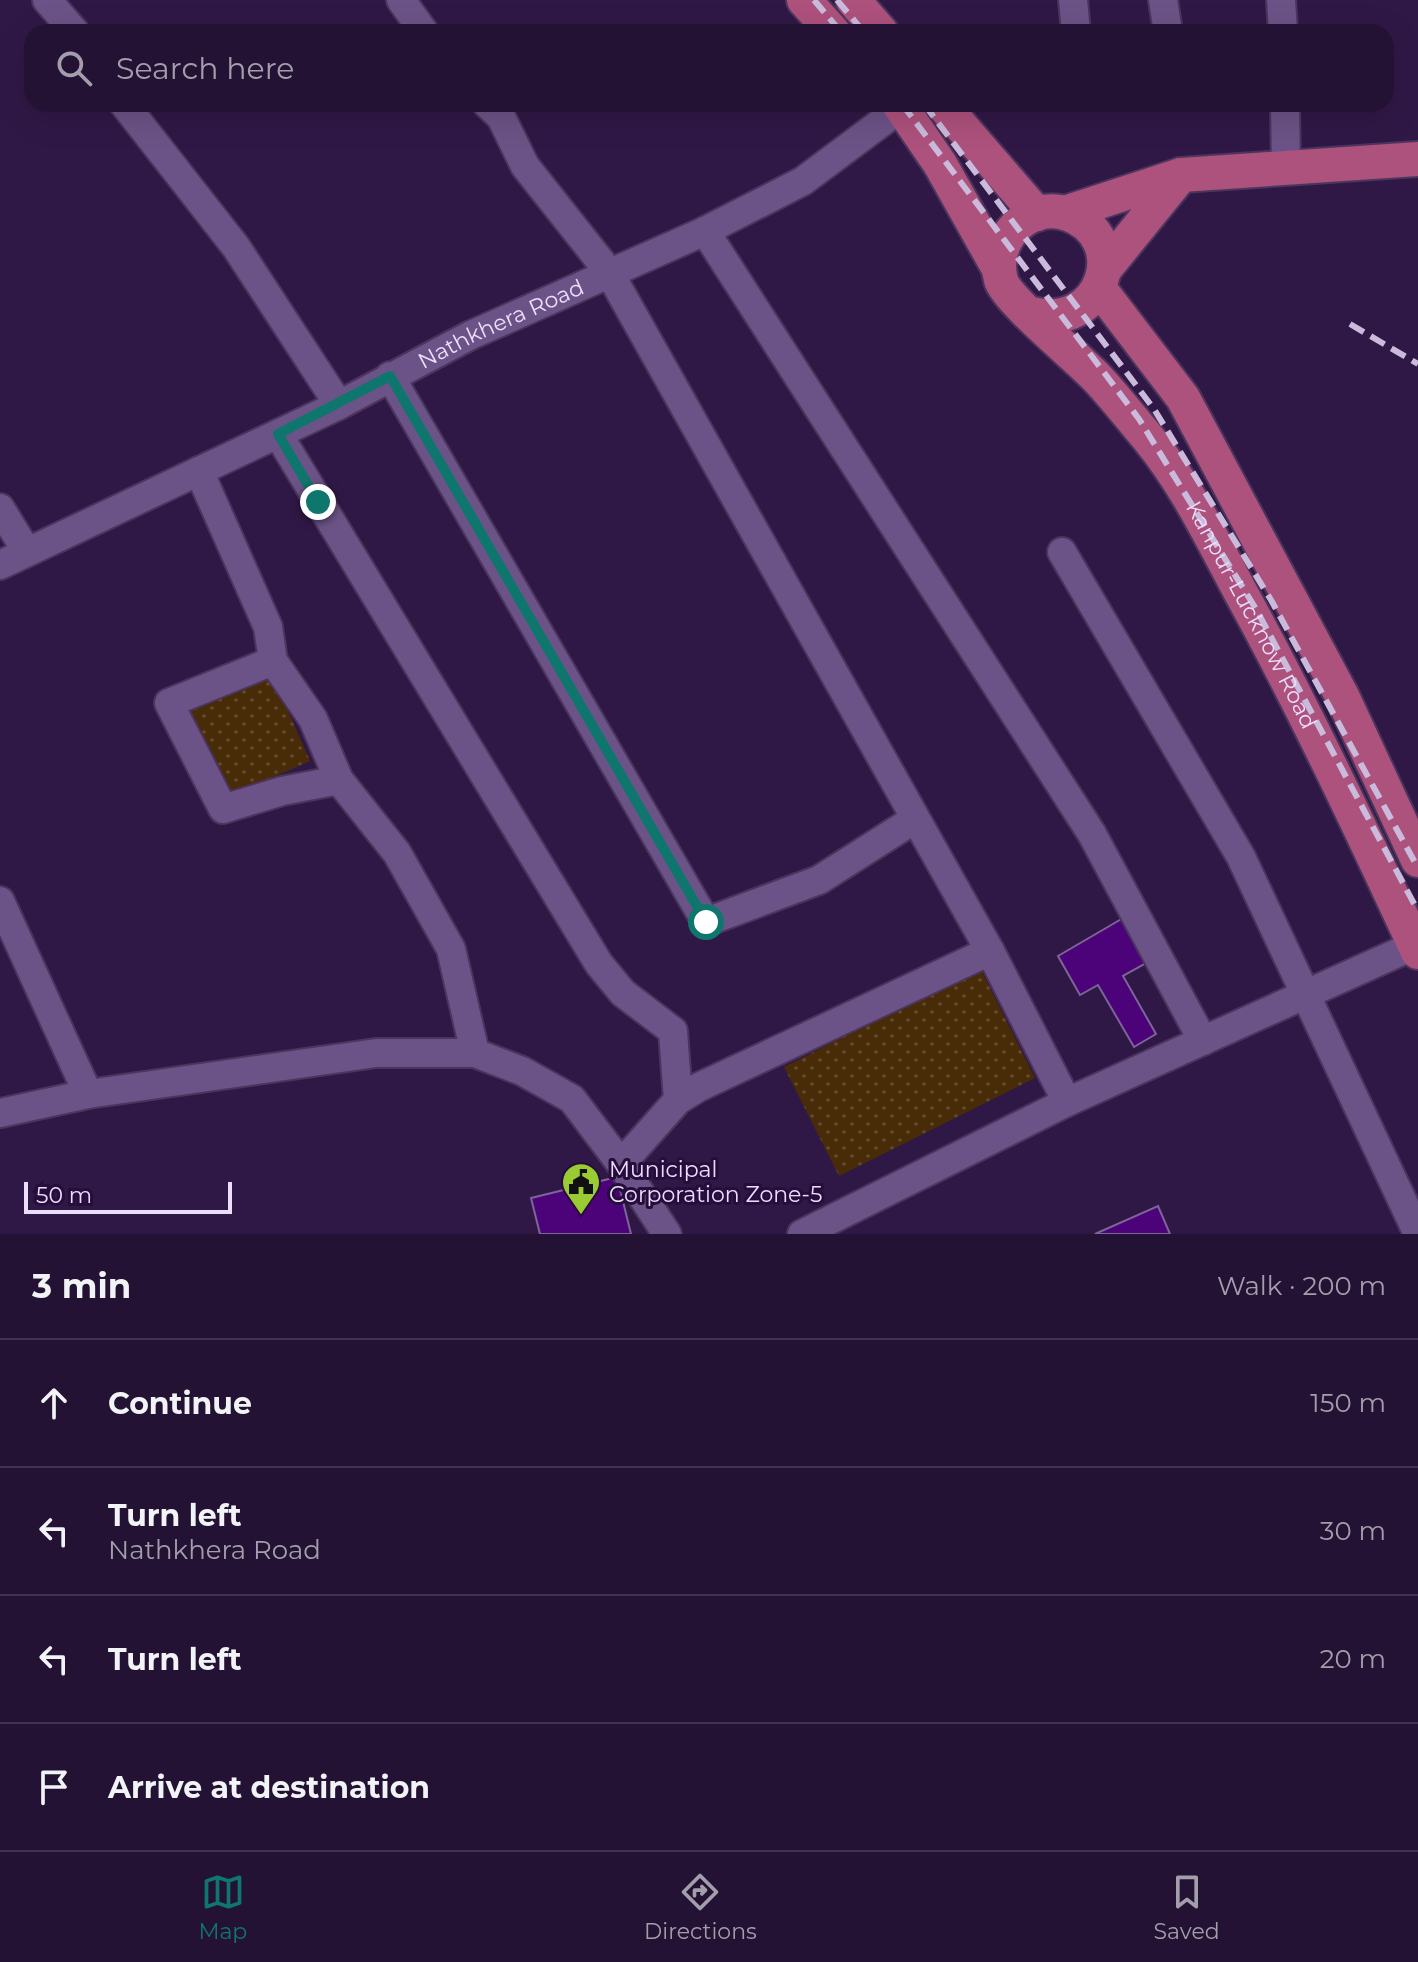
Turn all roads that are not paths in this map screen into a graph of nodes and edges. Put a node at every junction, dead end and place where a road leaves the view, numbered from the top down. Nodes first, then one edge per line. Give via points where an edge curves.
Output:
1 (47, 0) edge
2 (401, 0) edge
3 (804, 0) edge
4 (853, 0) edge
5 (1073, 0) edge
6 (1163, 0) edge
7 (1281, 0) edge
8 (68, 24) edge
9 (418, 24) edge
10 (826, 24) edge
11 (874, 24) edge
12 (1075, 24) edge
13 (1167, 24) edge
14 (1282, 24) edge
15 (130, 112) edge
16 (496, 112) edge
17 (892, 112) edge
18 (906, 112) edge
19 (950, 112) edge
20 (1285, 112) edge
21 (1418, 159) edge
22 (1286, 168) junction
23 (1181, 175) junction
24 (1051, 213) junction
25 (705, 231) junction
26 (999, 269) junction
27 (609, 272) junction
28 (1102, 279) junction
29 (1032, 314) junction
30 (390, 376) junction
31 (339, 405) junction
32 (278, 434) junction
33 (199, 471) junction
34 (0, 508) edge
35 (27, 552) junction
36 (1062, 552) dead end
37 (0, 565) edge
38 (273, 661) junction
39 (339, 780) junction
40 (915, 819) junction
41 (1418, 860) edge
42 (0, 901) edge
43 (1416, 948) edge
44 (990, 951) junction
45 (1305, 995) junction
46 (1203, 1041) junction
47 (475, 1053) junction
48 (88, 1094) junction
49 (678, 1100) junction
50 (1067, 1102) junction
51 (0, 1113) edge
52 (621, 1164) junction
53 (667, 1234) edge
54 (802, 1234) edge
55 (1418, 1234) edge

1 - 8 street
2 - 9 street
3 - 10 main road
4 - 11 main road
5 - 12 street
6 - 13 street
7 - 14 street
15 - 31 street via 236,247
16 - 27 street via 525,166
17 - 25 street, Nathkhera Road via 803,181
18 - 26 main road
19 - 24 main road
20 - 22 street
21 - 22 main road
22 - 23 main road
23 - 24 main road
23 - 28 main road
24 - 26 main road via 1012,229
24 - 28 main road via 1082,221 1095,234 1103,251
25 - 27 street, Nathkhera Road
25 - 46 street via 1092,834
26 - 29 main road via 1013,301
27 - 30 street, Nathkhera Road
27 - 40 street
28 - 29 main road via 1078,311 1063,316
28 - 41 main road, Kanpur-Lucknow Road via 1183,398 1342,696
29 - 43 main road, Kanpur-Lucknow Road via 1099,380 1165,459 1301,702
30 - 31 street, Nathkhera Road
30 - 40 street via 706,922 819,880
31 - 32 street, Nathkhera Road
32 - 33 street, Nathkhera Road
32 - 49 street via 599,964 623,993 673,1031
33 - 35 street, Nathkhera Road
33 - 38 street via 268,627
34 - 35 street
35 - 37 street, Nathkhera Road
36 - 45 street via 1241,857
38 - 39 street via 313,719
38 - 39 street via 169,703 211,788 223,809
39 - 47 street via 397,853 451,949
40 - 44 street
42 - 48 street
43 - 45 street
44 - 49 street
44 - 50 street
45 - 46 street
45 - 55 street
46 - 50 street
47 - 48 street via 376,1053
47 - 52 street via 572,1099
48 - 51 street
49 - 52 street
50 - 54 street
52 - 53 street

